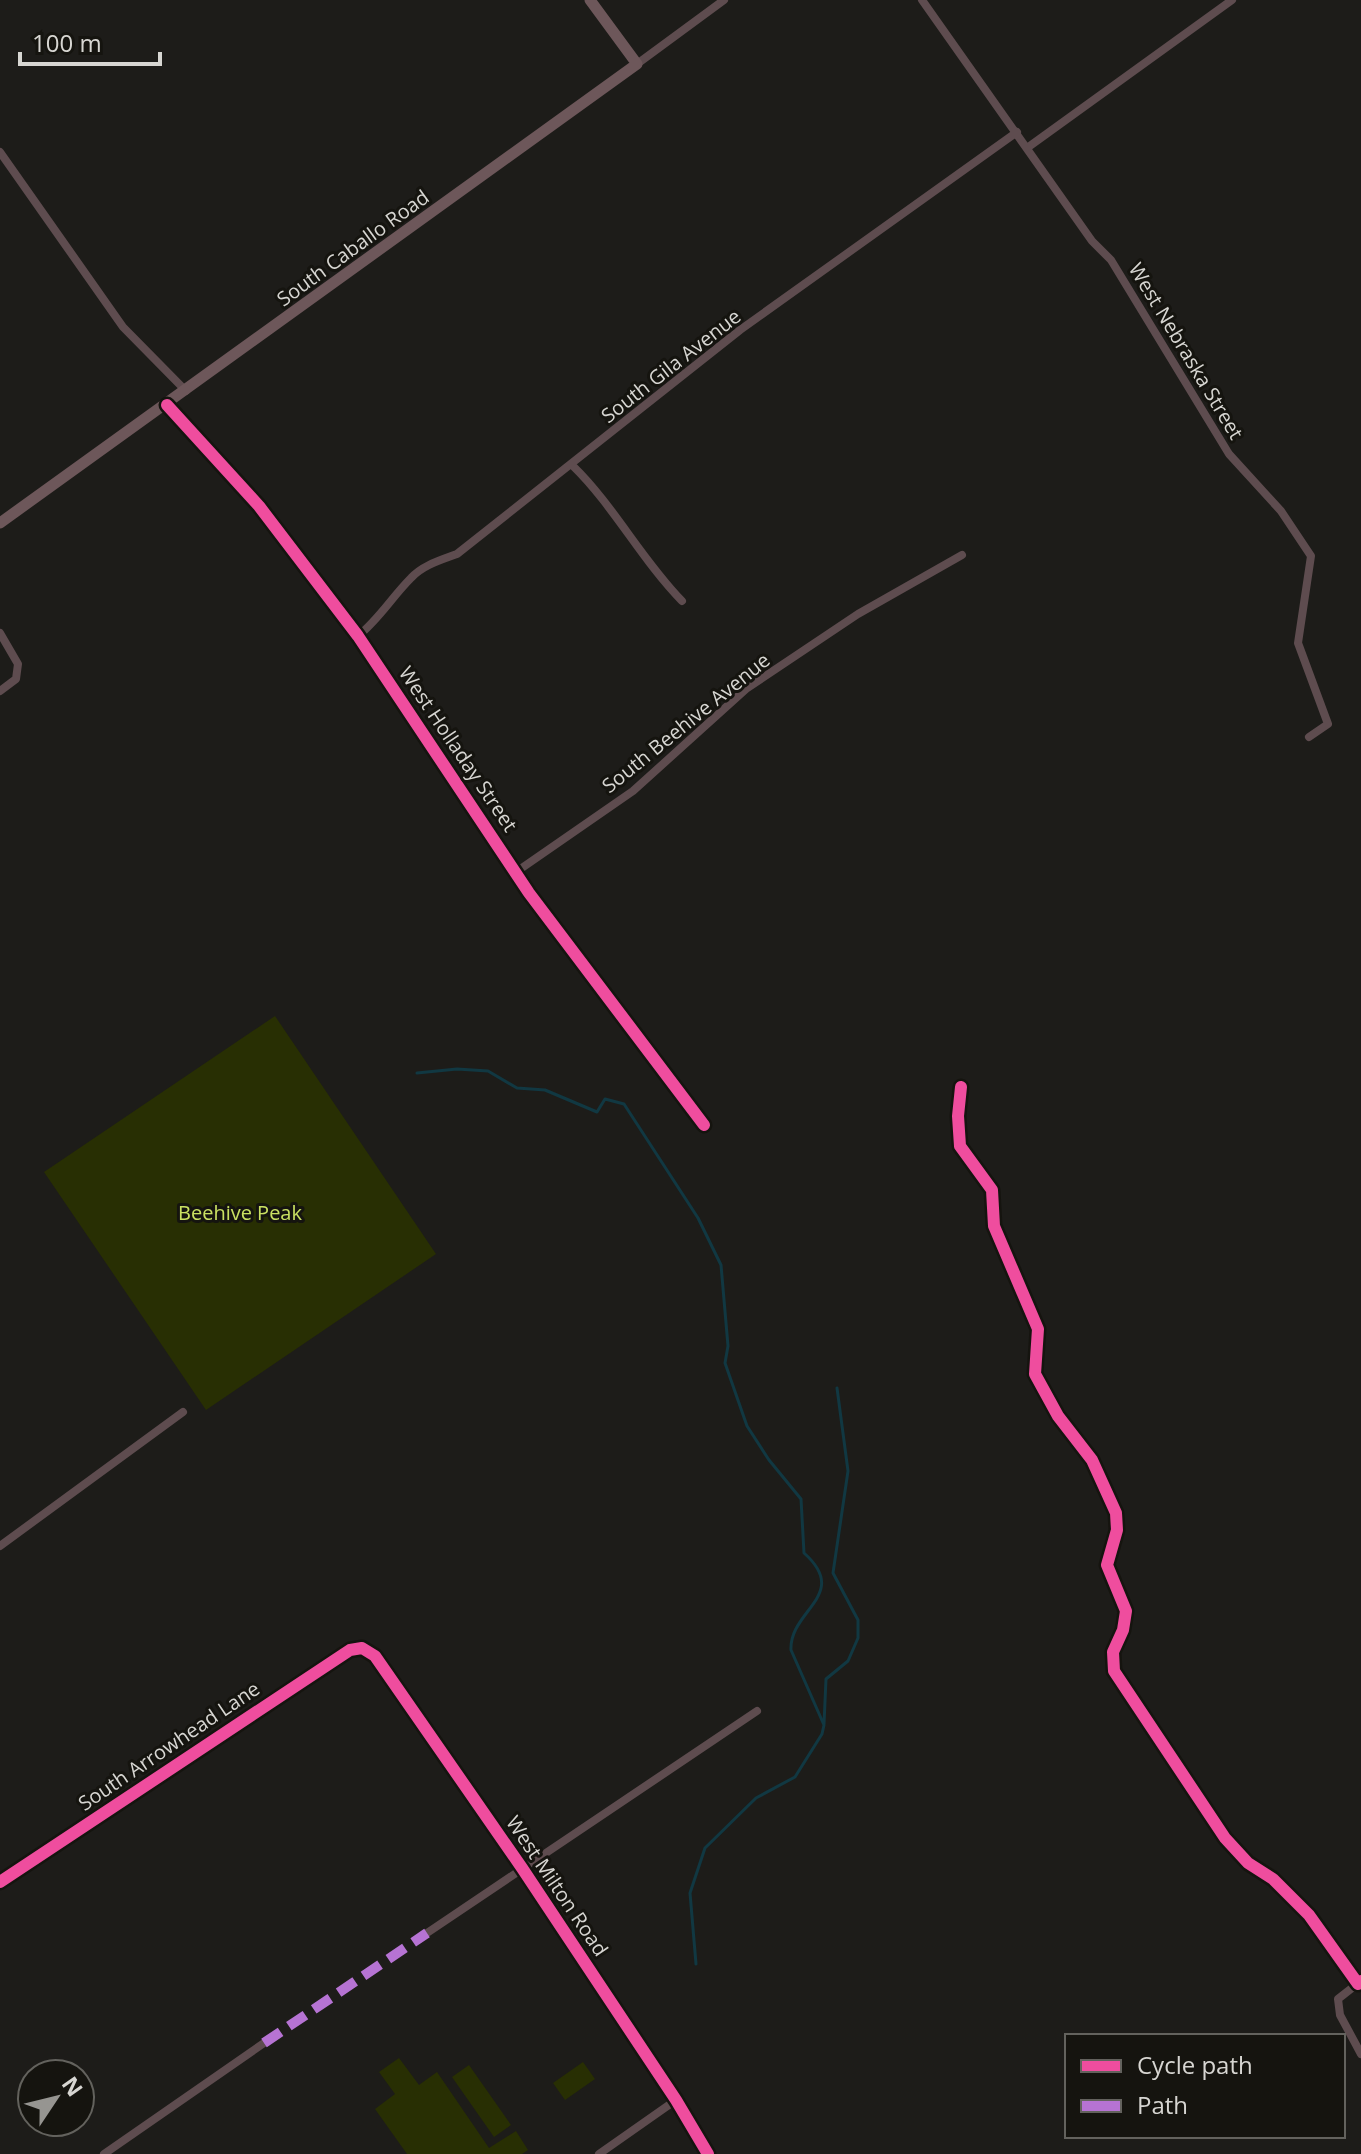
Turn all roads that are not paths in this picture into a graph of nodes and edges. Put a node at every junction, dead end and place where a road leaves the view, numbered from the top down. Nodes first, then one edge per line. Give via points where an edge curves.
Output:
1 (590, 0) edge
2 (724, 0) edge
3 (922, 0) edge
4 (1232, 0) edge
5 (637, 64) junction
6 (1017, 132) junction
7 (1027, 148) junction
8 (0, 152) edge
9 (186, 391) junction
10 (167, 405) junction
11 (573, 466) junction
12 (0, 523) edge
13 (962, 555) dead end
14 (682, 601) dead end
15 (0, 633) edge
16 (358, 636) junction
17 (0, 691) edge
18 (1309, 737) dead end
19 (516, 872) junction
20 (961, 1087) dead end
21 (704, 1125) dead end
22 (183, 1412) dead end
23 (0, 1546) edge
24 (362, 1648) joint
25 (757, 1711) dead end
26 (522, 1868) junction
27 (0, 1882) edge
28 (427, 1933) dead end
29 (1359, 1983) edge
30 (264, 2043) dead end
31 (1361, 2054) edge
32 (676, 2100) junction
33 (104, 2154) edge
34 (599, 2154) edge
35 (708, 2154) edge

1 - 5 street
2 - 5 street, South Caballo Road
3 - 6 street, West Nebraska Street
4 - 7 street
5 - 9 street, South Caballo Road
6 - 7 street, West Nebraska Street
6 - 11 street, South Gila Avenue via 740,330
7 - 18 street, West Nebraska Street via 1111,260 1229,454 1281,511 1311,556 1298,643 1328,724
8 - 9 street via 123,327
9 - 10 street, South Caballo Road
10 - 12 street, South Caballo Road
10 - 16 street, West Holladay Street via 259,506
11 - 14 street
11 - 16 street, South Gila Avenue via 457,554 411,578 379,619
13 - 19 street, South Beehive Avenue via 858,614 746,689 633,791
15 - 17 street via 18,664 16,679
16 - 19 street, West Holladay Street
19 - 21 street, West Holladay Street
20 - 29 street via 960,1146 992,1190 994,1226 1038,1329 1038,1383 1092,1460 1116,1513 1107,1565 1126,1611 1113,1652 1114,1671 1225,1838 1309,1915
22 - 23 street
24 - 26 street, West Milton Road via 375,1656
24 - 27 street, South Arrowhead Lane via 337,1658
25 - 26 street
26 - 28 street
26 - 32 street, West Milton Road
29 - 31 street via 1338,1999 1340,2015
30 - 33 street
32 - 34 street
32 - 35 street, West Milton Road

